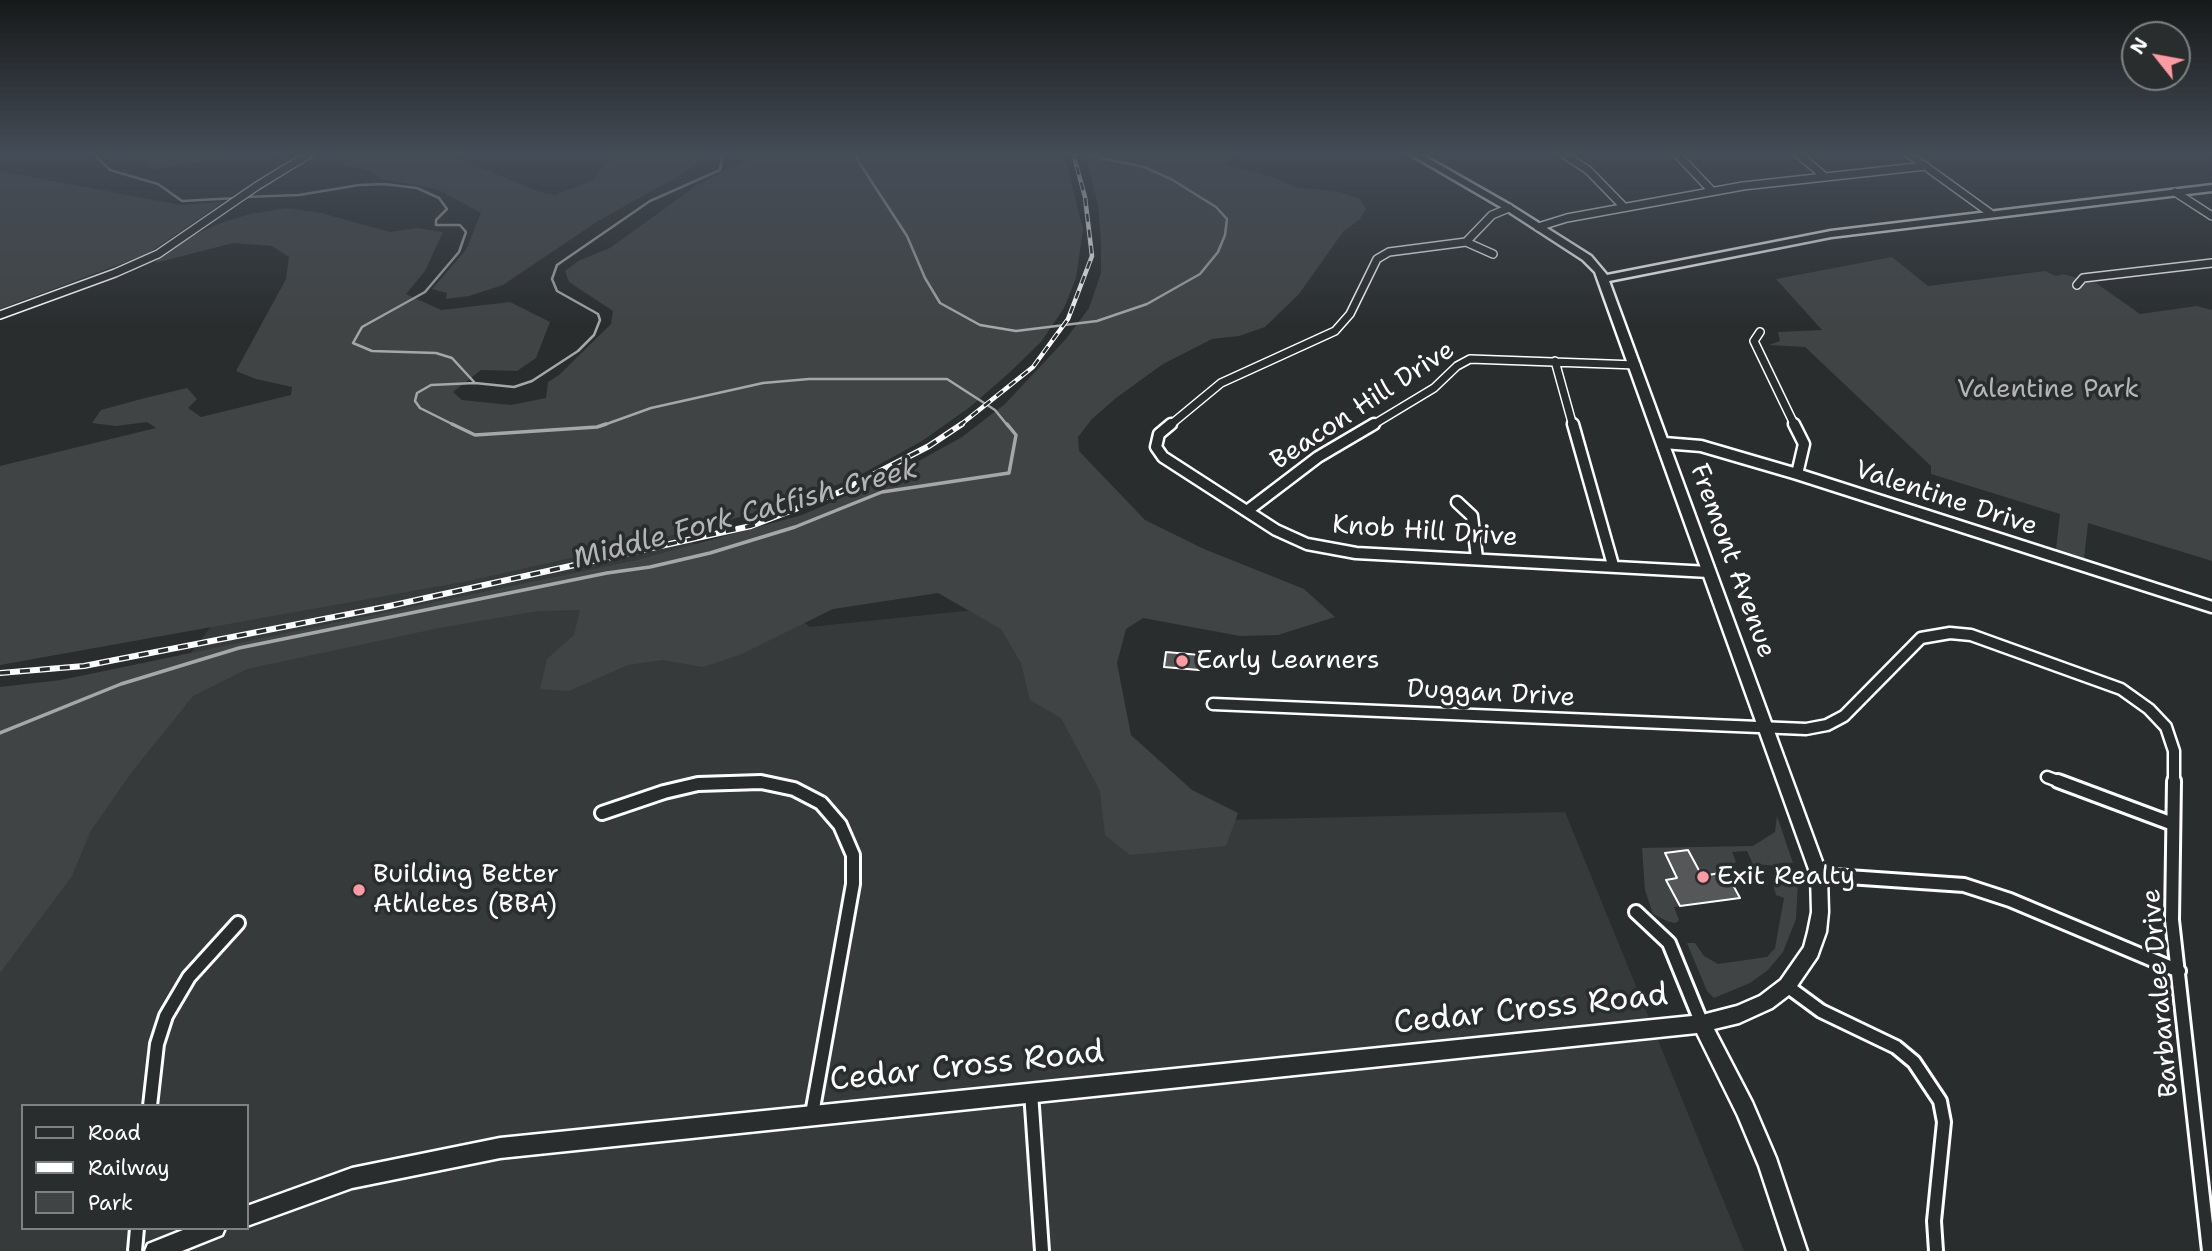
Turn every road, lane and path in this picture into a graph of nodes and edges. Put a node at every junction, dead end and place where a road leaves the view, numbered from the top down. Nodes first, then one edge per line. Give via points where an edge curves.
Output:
1 (221, 211) edge
2 (1501, 211) edge
3 (1514, 211) edge
4 (1601, 211) edge
5 (2004, 211) edge
6 (1990, 213) joint
7 (1538, 227) junction
8 (1466, 242) junction
9 (1493, 254) dead end
10 (2212, 263) edge
11 (1603, 279) junction
12 (2077, 285) dead end
13 (0, 315) edge
14 (1760, 332) dead end
15 (1555, 361) junction
16 (1636, 365) junction
17 (1664, 443) junction
18 (1797, 474) junction
19 (1457, 502) dead end
20 (1247, 511) junction
21 (1477, 558) junction
22 (1613, 565) junction
23 (1709, 572) junction
24 (2212, 607) edge
25 (1213, 704) dead end
26 (1767, 729) junction
27 (2047, 777) dead end
28 (602, 813) dead end
29 (2173, 824) junction
30 (1819, 875) junction
31 (1636, 912) dead end
32 (238, 923) dead end
33 (2179, 971) junction
34 (1787, 986) junction
35 (1702, 1024) junction
36 (1031, 1092) junction
37 (150, 1104) edge
38 (812, 1114) junction
39 (248, 1216) edge
40 (138, 1230) edge
41 (210, 1230) edge
42 (135, 1251) edge
43 (155, 1251) edge
44 (1042, 1251) edge
45 (1797, 1251) edge
46 (1936, 1251) edge
47 (2209, 1251) edge

1 - 13 street via 158,254
2 - 8 street
3 - 7 main road, Fremont Avenue
4 - 7 street
5 - 6 main road
6 - 11 main road via 1831,233
7 - 11 main road, Fremont Avenue via 1595,265
8 - 9 street
8 - 20 street, Knob Hill Drive via 1389,252 1377,259 1350,314 1335,331 1220,383 1159,434 1156,447 1163,457
10 - 12 street via 2082,278
11 - 16 main road, Fremont Avenue
14 - 18 street via 1754,341 1804,444
15 - 16 street, Beacon Hill Drive
15 - 20 street, Beacon Hill Drive via 1470,359 1434,387 1318,457
15 - 22 street
16 - 17 main road, Fremont Avenue
17 - 18 street, Valentine Drive via 1701,446
17 - 23 main road, Fremont Avenue
18 - 24 street, Valentine Drive
19 - 21 street via 1472,516
20 - 21 street, Knob Hill Drive via 1307,544 1356,553
21 - 22 street, Knob Hill Drive
22 - 23 street, Knob Hill Drive
23 - 26 main road, Fremont Avenue
25 - 26 street, Duggan Drive
26 - 29 street, Barbaralee Drive via 1806,730 1827,724 1844,716 1921,638 1971,635 2093,677 2149,709 2166,727 2174,751
26 - 30 main road, Fremont Avenue
27 - 29 street
28 - 38 street via 698,784 761,782 794,789 821,803 840,825 853,855 853,884
29 - 33 street, Barbaralee Drive via 2172,920
30 - 33 street via 1965,885
30 - 34 main road, Fremont Avenue via 1817,932 1811,951
31 - 35 street via 1670,943
32 - 37 street via 190,977 166,1016
33 - 47 street, Barbaralee Drive
34 - 35 main road, Fremont Avenue via 1766,1002
34 - 46 street via 1821,1011 1896,1048 1914,1062 1940,1101 1944,1122 1934,1222
35 - 36 main road, Cedar Cross Road
35 - 45 main road via 1769,1164
36 - 38 main road, Cedar Cross Road
36 - 44 street
38 - 39 main road, Cedar Cross Road via 500,1148 352,1178
40 - 42 street
41 - 43 main road

